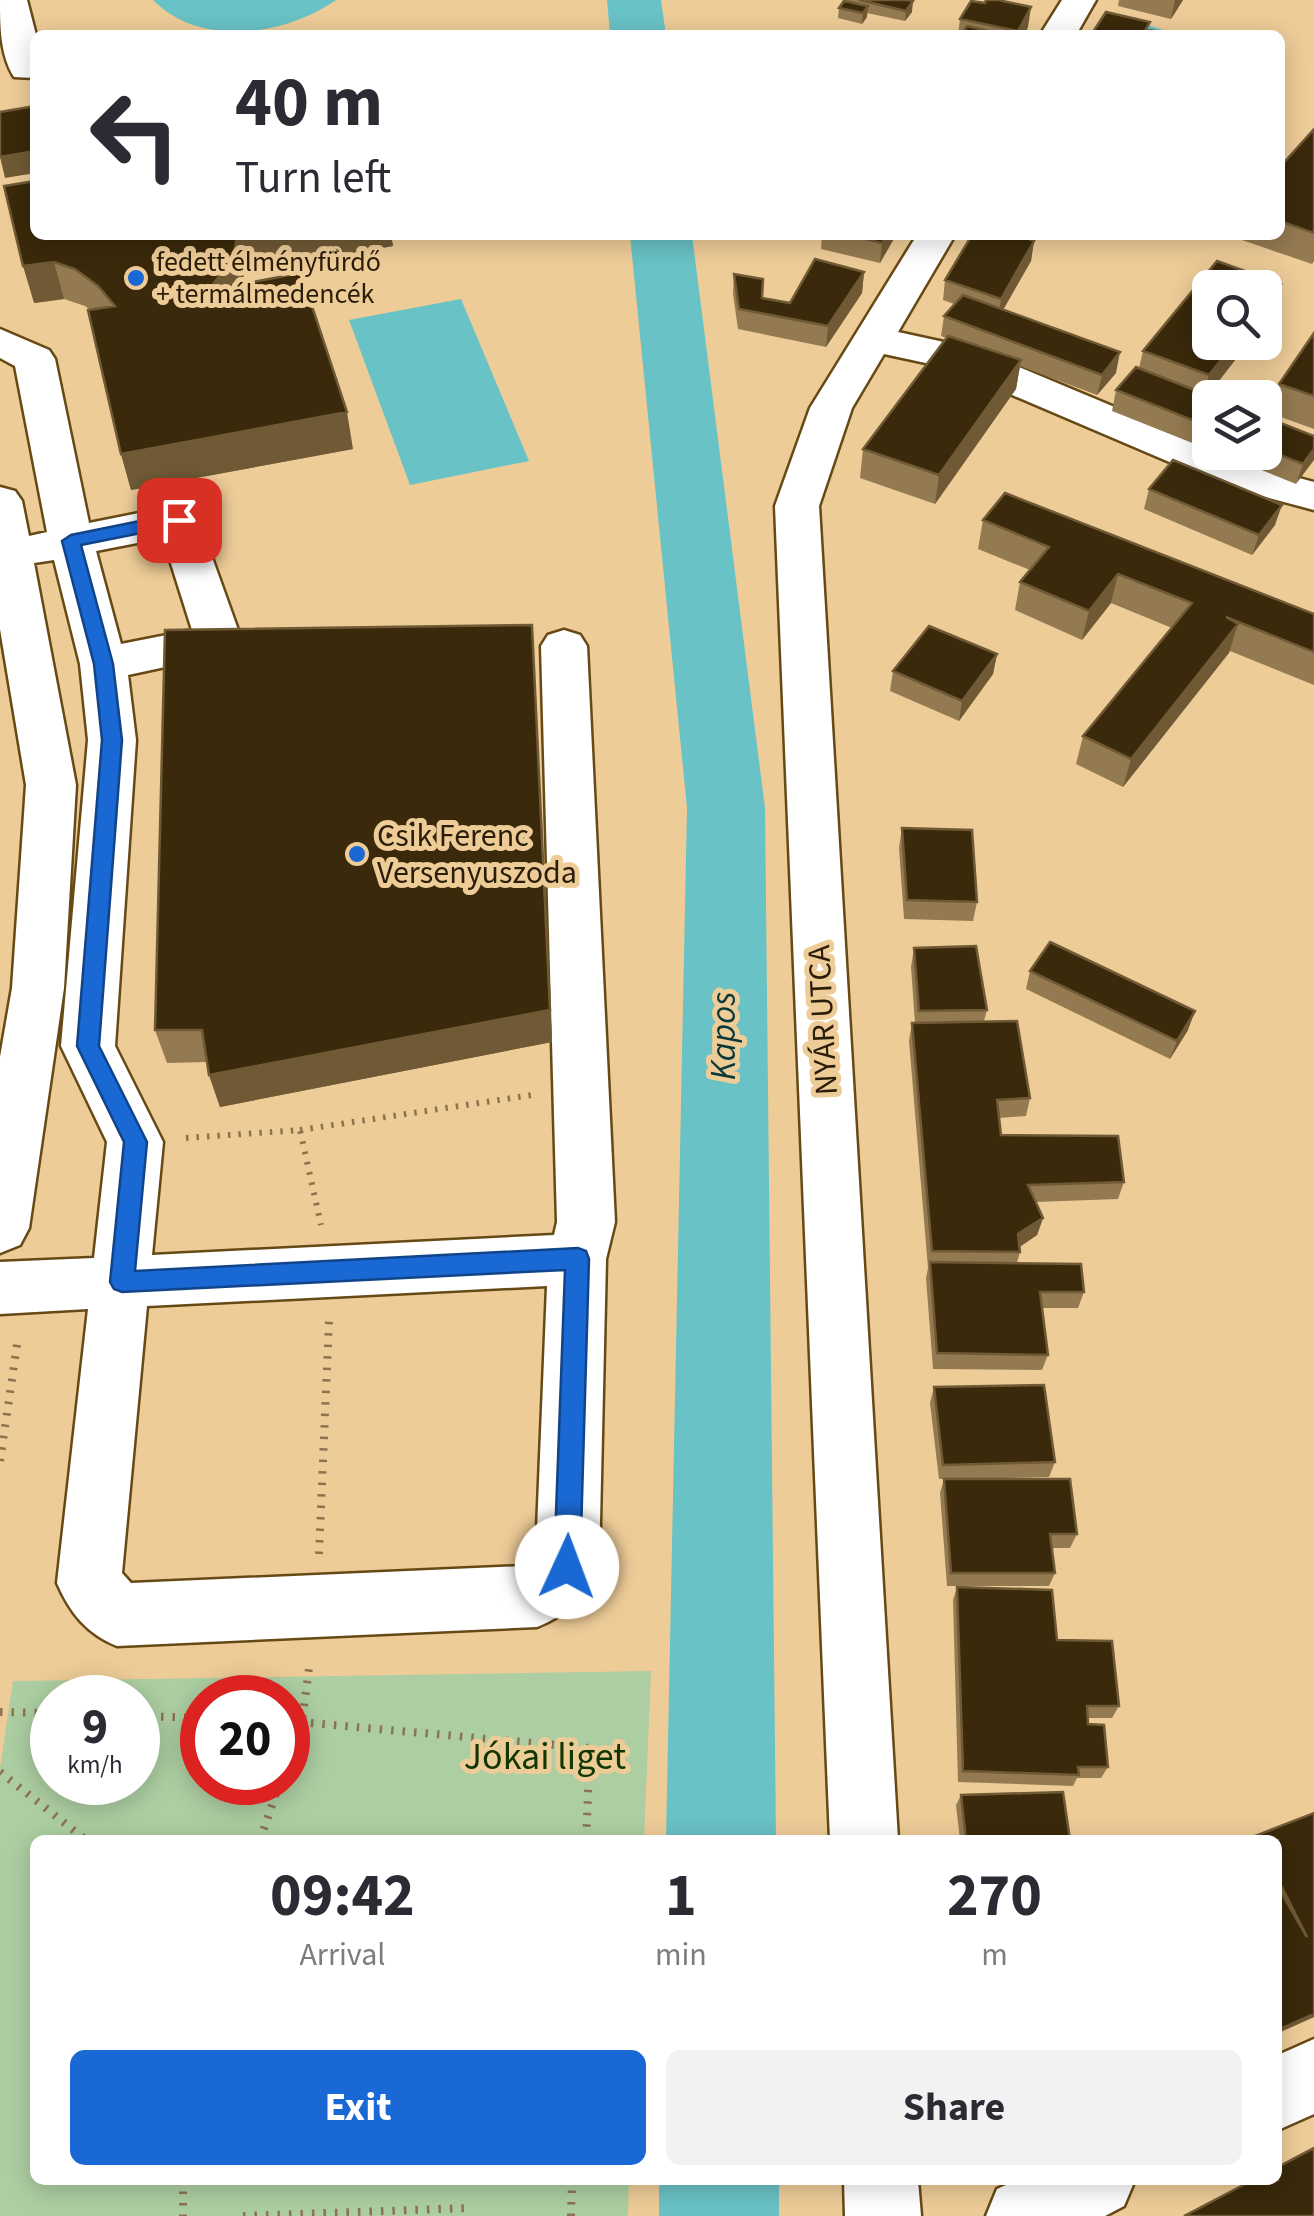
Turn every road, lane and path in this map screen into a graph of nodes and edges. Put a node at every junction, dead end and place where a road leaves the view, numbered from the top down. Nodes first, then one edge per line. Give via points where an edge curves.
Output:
1 (1080, 0) edge
2 (9, 15) edge
3 (1061, 30) edge
4 (27, 69) dead end
5 (933, 240) edge
6 (872, 339) junction
7 (0, 342) edge
8 (1314, 496) edge
9 (0, 501) edge
10 (71, 541) junction
11 (9, 554) junction
12 (564, 646) dead end
13 (103, 664) junction
14 (19, 990) edge
15 (581, 1088) junction
16 (300, 1130) dead end
17 (4, 1170) edge
18 (0, 1228) edge
19 (578, 1259) junction
20 (122, 1282) junction
21 (0, 1288) edge
22 (317, 1606) junction
23 (308, 1675) edge
24 (0, 1712) edge
25 (30, 1713) edge
26 (310, 1722) edge
27 (0, 1772) edge
28 (272, 1805) edge
29 (80, 1835) edge
30 (262, 1835) edge
31 (586, 1835) edge
32 (864, 1835) edge
33 (1314, 2075) edge
34 (1282, 2091) edge
35 (183, 2185) edge
36 (572, 2185) edge
37 (881, 2185) edge
38 (1088, 2185) edge
39 (470, 2208) dead end
40 (182, 2216) edge
41 (243, 2216) edge
42 (571, 2216) edge
43 (882, 2216) edge
44 (1024, 2216) edge

1 - 3 street
2 - 4 street
5 - 6 street, NYÁR UTCA
6 - 8 street via 961,358 1228,472
6 - 32 street, NYÁR UTCA via 830,408 797,506
7 - 10 street via 34,360
9 - 11 street
10 - 11 street
10 - 13 street
10 - 13 street via 179,520 219,641
11 - 14 street via 51,785
12 - 15 street
13 - 20 street via 112,740 88,1046 135,1142
14 - 17 street
15 - 16 path
15 - 19 street via 586,1222
17 - 18 street
19 - 20 street
19 - 22 street via 567,1567 537,1596
20 - 21 street
20 - 22 street via 89,1584 117,1616
22 - 23 path
24 - 25 path
26 - 31 path via 590,1748
27 - 29 path
28 - 30 path
33 - 34 street
35 - 40 path
36 - 42 path
37 - 43 street
38 - 44 street
39 - 41 path

